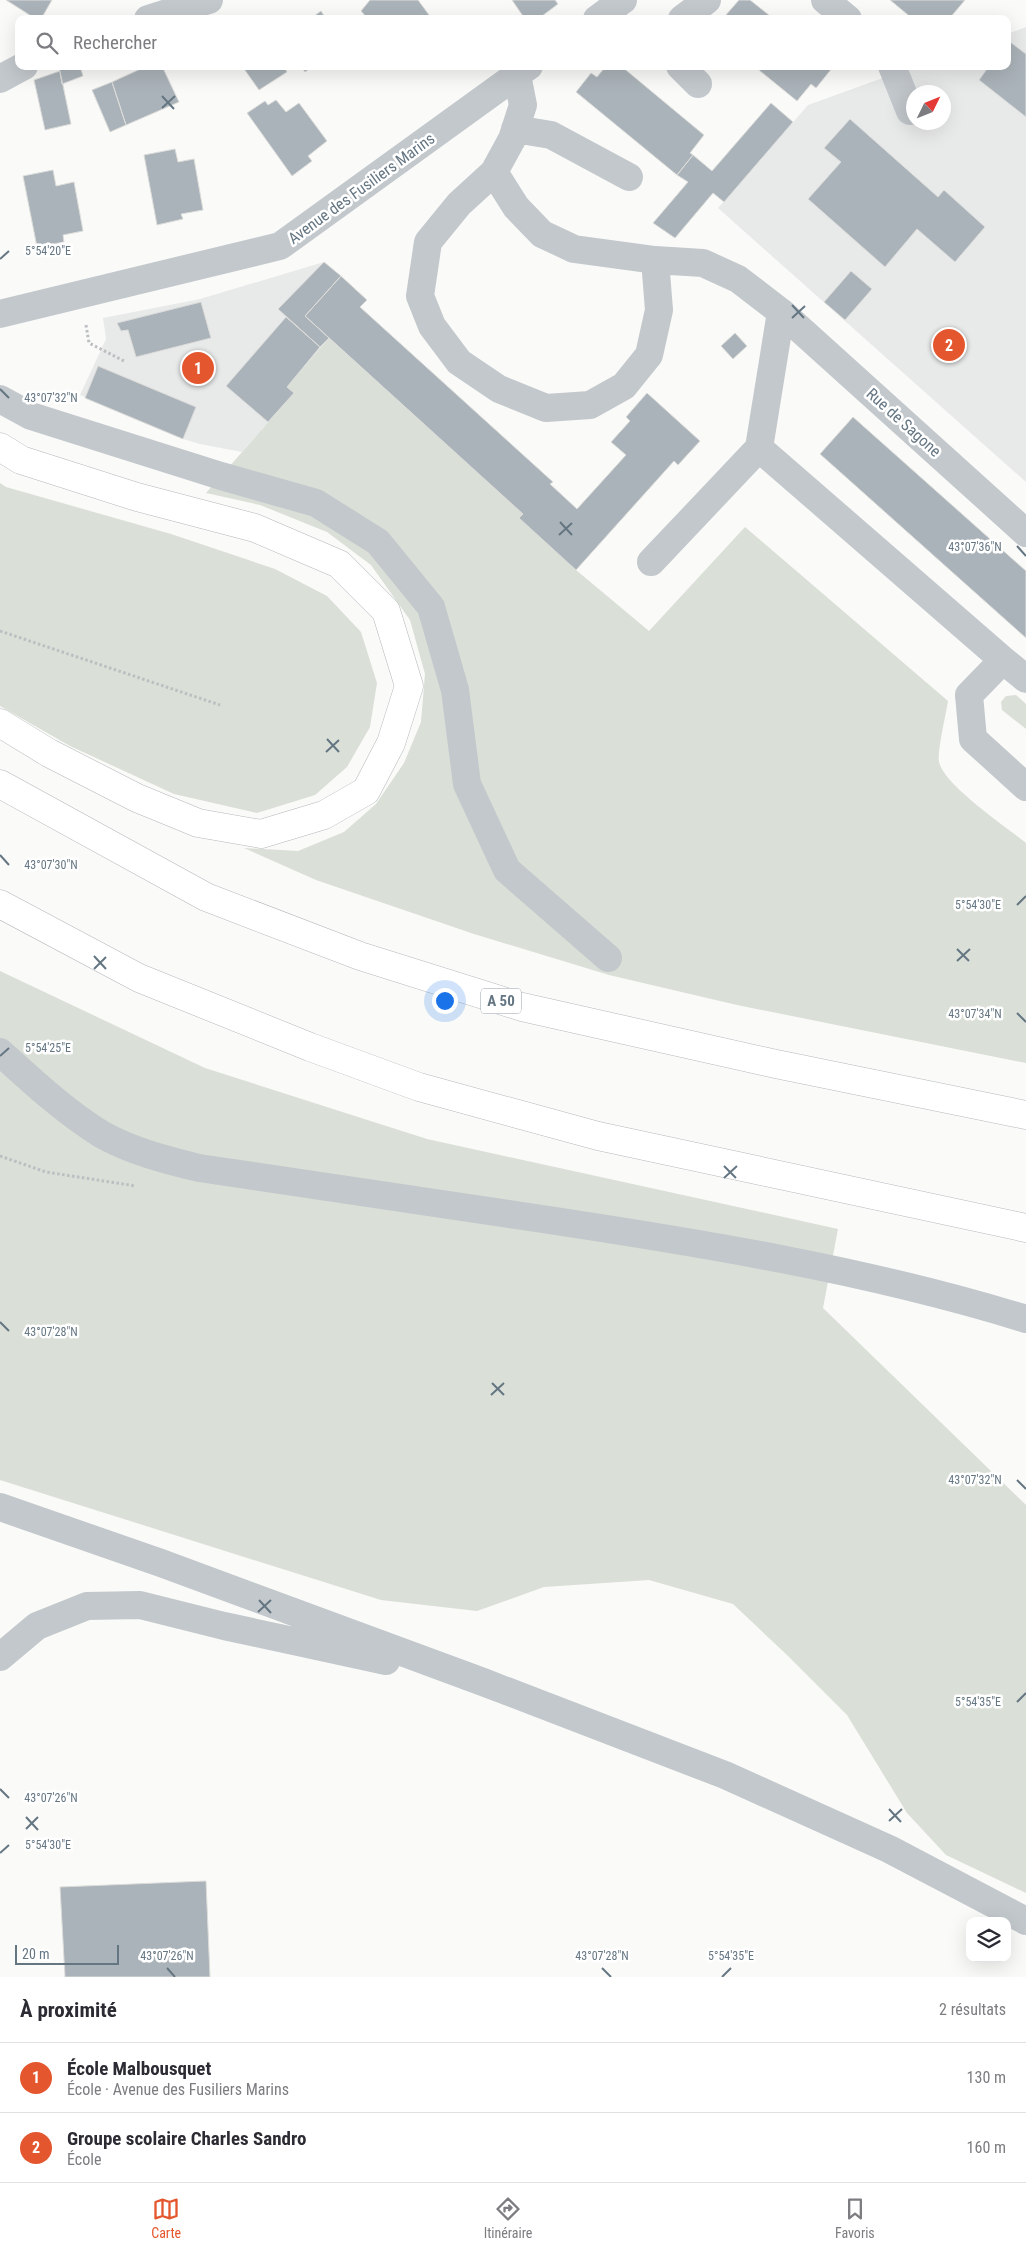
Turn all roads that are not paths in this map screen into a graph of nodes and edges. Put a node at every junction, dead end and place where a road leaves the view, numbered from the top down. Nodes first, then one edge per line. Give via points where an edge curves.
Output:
1 (209, 0) edge
2 (623, 0) edge
3 (707, 0) edge
4 (825, 0) edge
5 (167, 5) edge
6 (153, 15) edge
7 (602, 15) edge
8 (687, 15) edge
9 (843, 15) edge
10 (17, 70) edge
11 (523, 70) edge
12 (894, 70) edge
13 (0, 79) edge
14 (906, 101) edge
15 (516, 129) junction
16 (494, 172) junction
17 (629, 177) dead end
18 (655, 260) junction
19 (781, 312) junction
20 (0, 314) edge
21 (0, 398) edge
22 (0, 447) edge
23 (759, 448) junction
24 (1026, 533) edge
25 (651, 562) dead end
26 (1003, 660) junction
27 (1026, 679) edge
28 (0, 723) edge
29 (0, 784) edge
30 (1026, 787) edge
31 (0, 904) edge
32 (608, 958) dead end
33 (0, 1052) edge
34 (1026, 1115) edge
35 (1026, 1228) edge
36 (1026, 1319) edge
37 (0, 1507) edge
38 (0, 1657) edge
39 (483, 1682) junction
40 (1026, 1921) edge

1 - 5 street
2 - 7 street
3 - 8 street
4 - 9 street
5 - 6 street
10 - 13 street
11 - 15 street via 523,105
11 - 20 street, Avenue des Fusiliers Marins via 280,246
12 - 14 street
15 - 16 street
15 - 17 street via 551,135
16 - 18 street, Rue de Sagone via 516,208 542,234 574,249
16 - 18 street via 460,204 428,242 420,296 432,326 459,362 499,389 546,408 590,405 624,386 648,355 659,310
18 - 19 street, Rue de Sagone via 703,263 738,279
19 - 23 street
19 - 24 street, Rue de Sagone
21 - 32 street via 31,416 316,503 378,542 431,606 455,690 467,784 507,870
22 - 28 highway via 21,460 128,494 256,528 338,564 386,611 409,686 391,742 366,791 324,815 261,834 198,823 137,798 49,753
23 - 25 street
23 - 26 street
26 - 27 street
26 - 30 street via 970,695 973,739
29 - 34 highway, A 50 via 206,897 360,956 522,1007 776,1064
31 - 35 highway via 139,978 419,1087 598,1136
33 - 36 street via 57,1103 102,1134 162,1158 199,1168 608,1228 774,1256 974,1303
37 - 39 street via 162,1563
38 - 39 street via 37,1626 87,1606 140,1605
39 - 40 street via 726,1775 889,1849

